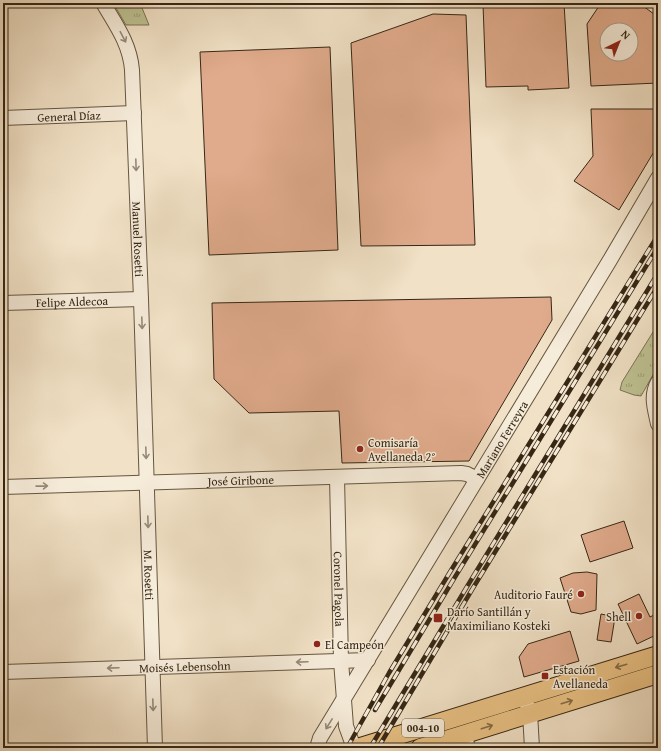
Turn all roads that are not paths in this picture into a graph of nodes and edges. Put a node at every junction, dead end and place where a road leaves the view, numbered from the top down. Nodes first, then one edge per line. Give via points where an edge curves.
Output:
1 (103, 3) edge
2 (134, 113) junction
3 (3, 118) edge
4 (658, 178) edge
5 (141, 299) junction
6 (3, 303) edge
7 (658, 382) edge
8 (658, 424) edge
9 (337, 477) junction
10 (477, 479) junction
11 (147, 483) junction
12 (3, 487) edge
13 (658, 655) edge
14 (341, 660) junction
15 (368, 660) junction
16 (152, 666) junction
17 (3, 672) edge
18 (658, 674) edge
19 (344, 700) junction
20 (527, 705) junction
21 (467, 741) edge
22 (155, 748) edge
23 (316, 748) edge
24 (354, 748) edge
25 (358, 748) edge
26 (420, 748) edge
27 (532, 748) edge

1 -> 2 street, Manuel Rosetti via 129,50
2 - 3 street, General Díaz
2 -> 5 street, Manuel Rosetti
4 - 10 street, Mariano Ferreyra
5 - 6 street, Felipe Aldecoa
5 -> 11 street, Manuel Rosetti
7 - 8 street via 653,397
9 - 10 street, José Giribone via 461,473
9 - 11 street, José Giribone
9 - 14 street, Coronel Pagola
10 - 15 street, Mariano Ferreyra
12 -> 11 street, José Giribone
11 -> 16 street, M. Rosetti
13 -> 20 main road, 004-10
14 - 15 street, Moisés Lebensohn
14 -> 16 street, Moisés Lebensohn
14 - 19 street, Coronel Pagola
15 - 19 street, Mariano Ferreyra
16 -> 17 street, Moisés Lebensohn
16 -> 22 street
20 -> 18 main road, 004-10
19 -> 23 street, Mariano Ferreyra
19 - 24 street via 346,726
21 -> 20 main road, 004-10
20 - 25 main road, 004-10
20 - 27 street
21 - 26 main road, 004-10

